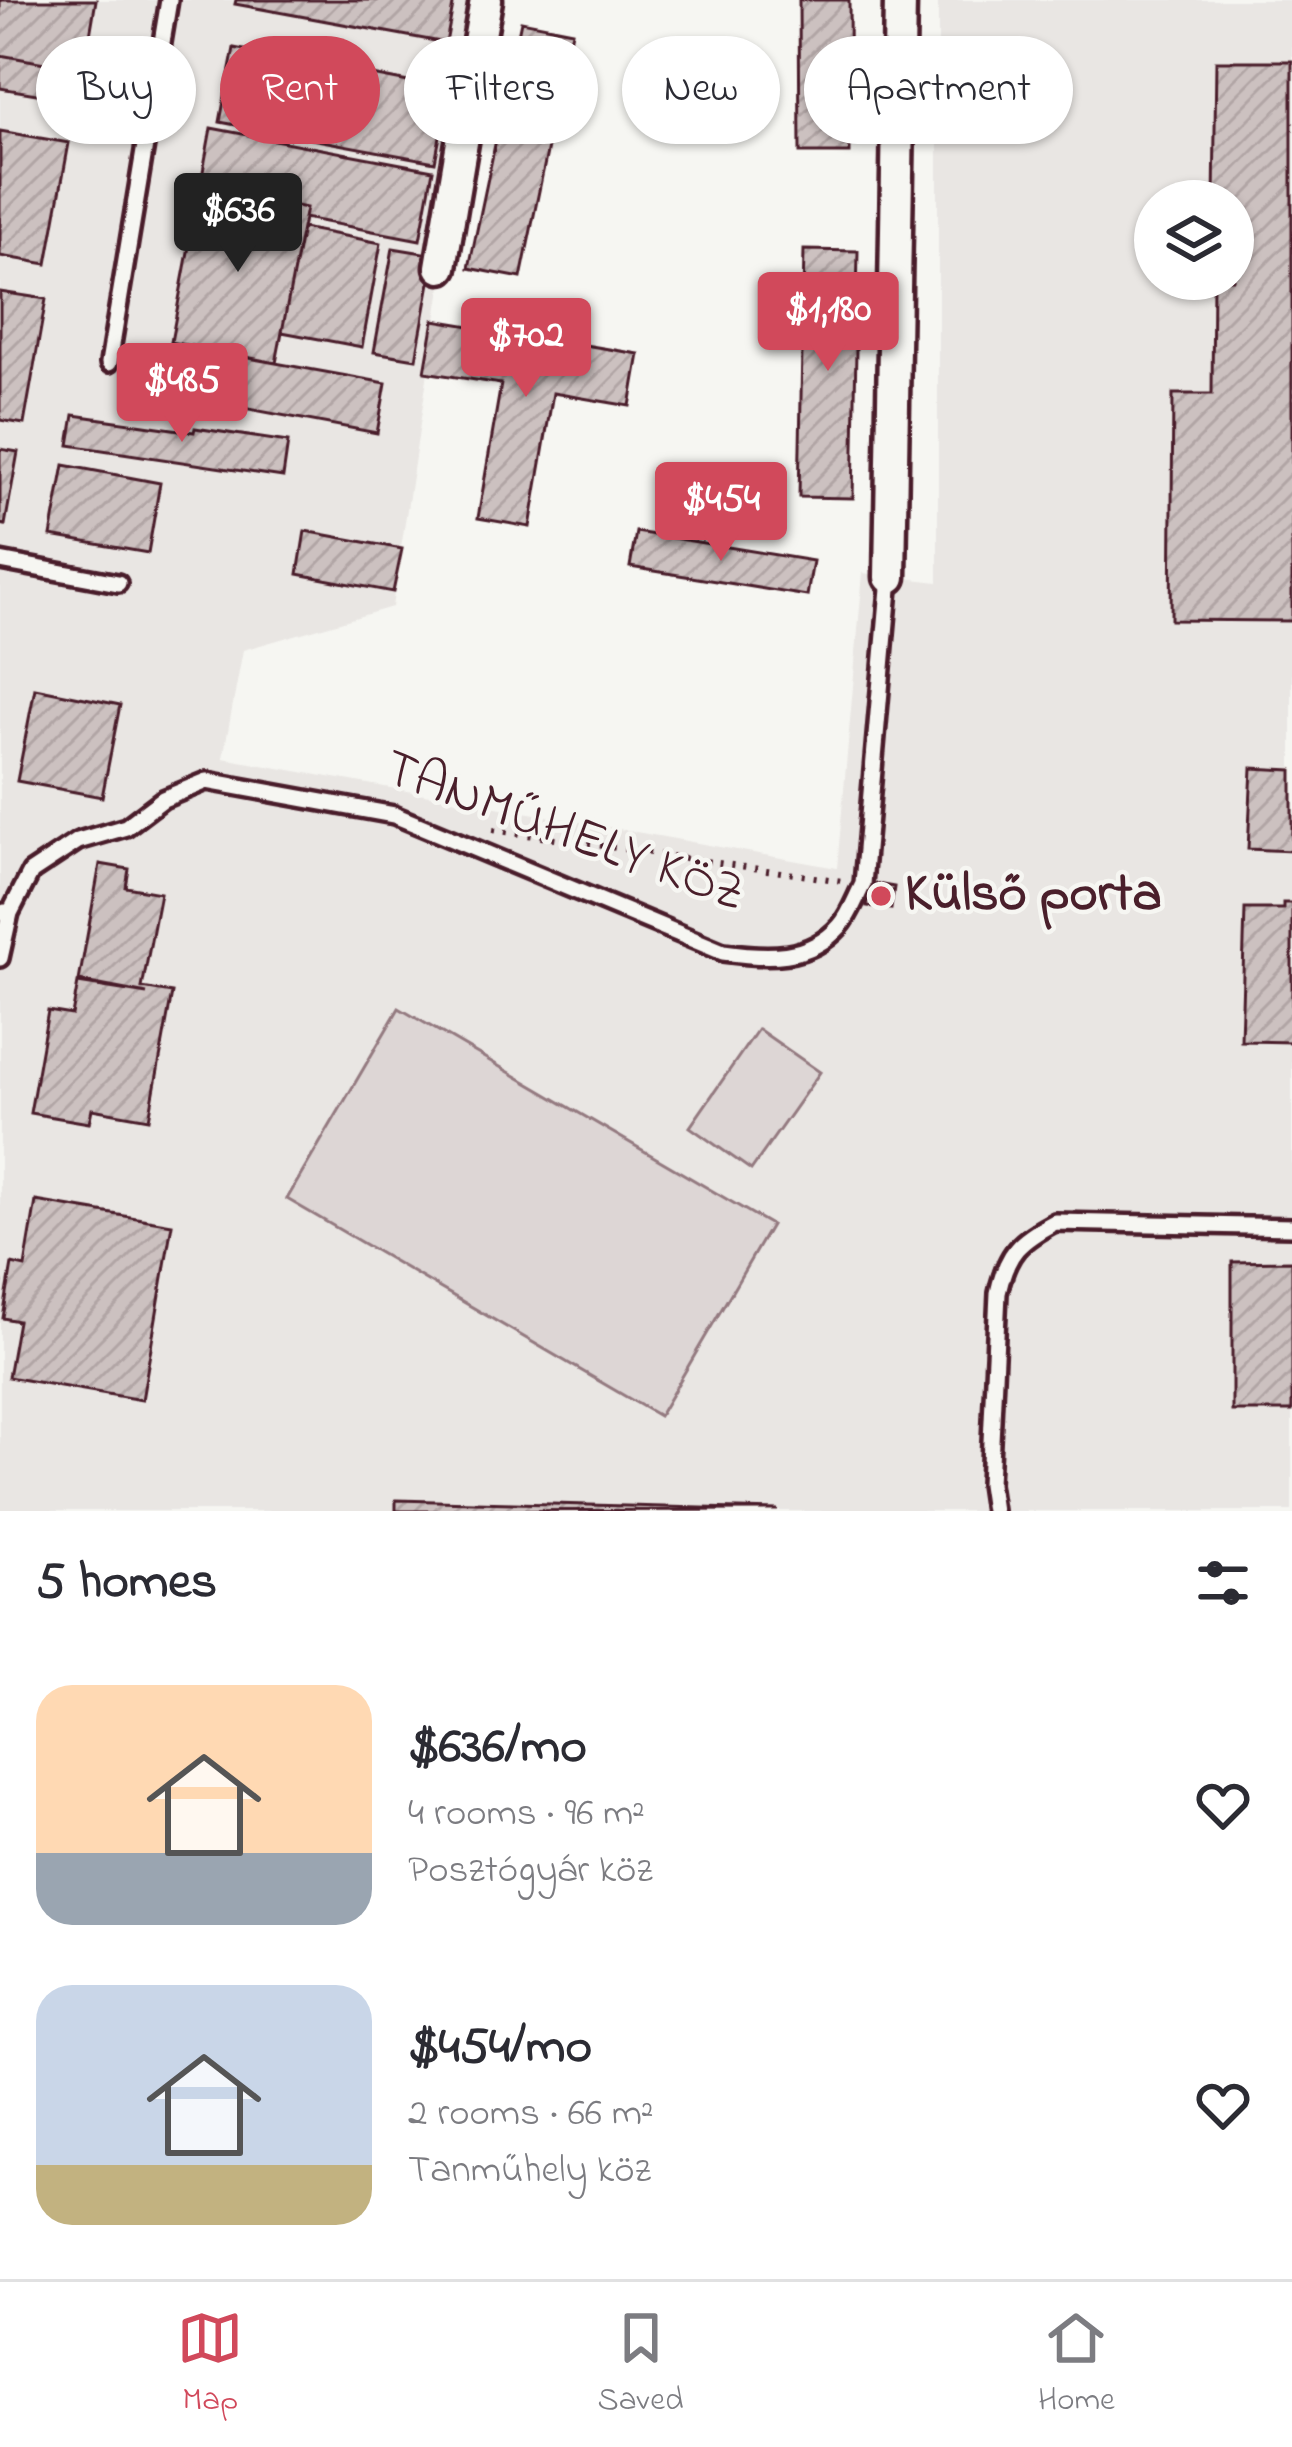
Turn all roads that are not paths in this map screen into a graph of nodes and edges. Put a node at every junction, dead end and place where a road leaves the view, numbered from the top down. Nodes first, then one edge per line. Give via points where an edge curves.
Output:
1 (169, 0) edge
2 (486, 0) edge
3 (900, 0) edge
4 (441, 267) dead end
5 (109, 363) dead end
6 (0, 561) edge
7 (890, 577) joint
8 (118, 583) dead end
9 (5, 912) edge
10 (0, 958) edge
11 (1292, 1226) edge
12 (993, 1511) edge

1 - 5 lane
2 - 4 street
3 - 7 street, TANMŰHELY KÖZ
6 - 8 lane
7 - 9 lane, TANMŰHELY KÖZ via 863,884 840,926 808,950 769,958 723,952 394,815 207,781 163,799 126,827 78,841 31,872
9 - 10 lane
11 - 12 lane via 1055,1222 1025,1238 1004,1264 998,1293

